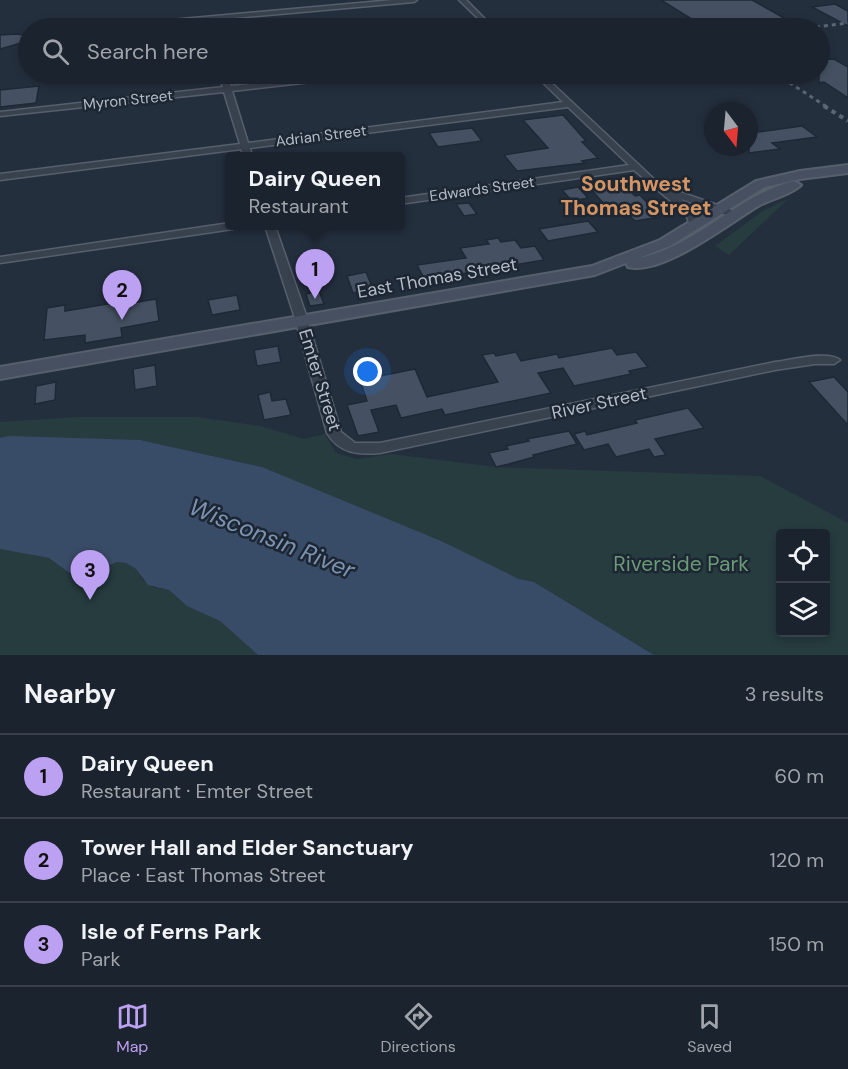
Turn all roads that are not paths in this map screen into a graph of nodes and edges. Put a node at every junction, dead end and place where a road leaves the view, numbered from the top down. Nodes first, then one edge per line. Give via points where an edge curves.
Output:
1 (414, 0) edge
2 (462, 0) edge
3 (216, 18) edge
4 (481, 18) edge
5 (226, 84) edge
6 (273, 84) edge
7 (549, 84) edge
8 (227, 89) junction
9 (570, 104) junction
10 (0, 114) edge
11 (245, 146) junction
12 (247, 152) edge
13 (635, 166) junction
14 (848, 169) edge
15 (848, 176) edge
16 (0, 177) edge
17 (665, 190) junction
18 (405, 200) edge
19 (729, 212) junction
20 (225, 226) edge
21 (695, 226) junction
22 (272, 230) edge
23 (0, 260) edge
24 (606, 268) junction
25 (302, 321) junction
26 (834, 360) dead end
27 (0, 373) edge
28 (364, 450) joint

1 - 3 street
2 - 4 street
5 - 8 street
6 - 8 street, Myron Street
7 - 9 street
8 - 10 street, Myron Street
8 - 11 street
9 - 11 street, Adrian Street
9 - 13 street
11 - 12 street
11 - 16 street, Adrian Street
13 - 17 street
13 - 18 street, Edwards Street
14 - 19 main road via 761,184
15 - 19 main road via 778,190
17 - 19 street
17 - 21 street via 691,213
19 - 21 main road, East Thomas Street
19 - 24 main road via 707,235 663,257
20 - 23 street
21 - 24 main road, East Thomas Street
22 - 25 street, Emter Street
24 - 25 main road, East Thomas Street
25 - 27 main road, East Thomas Street
25 - 28 street, Emter Street via 334,433 342,443
26 - 28 street, River Street via 775,366

